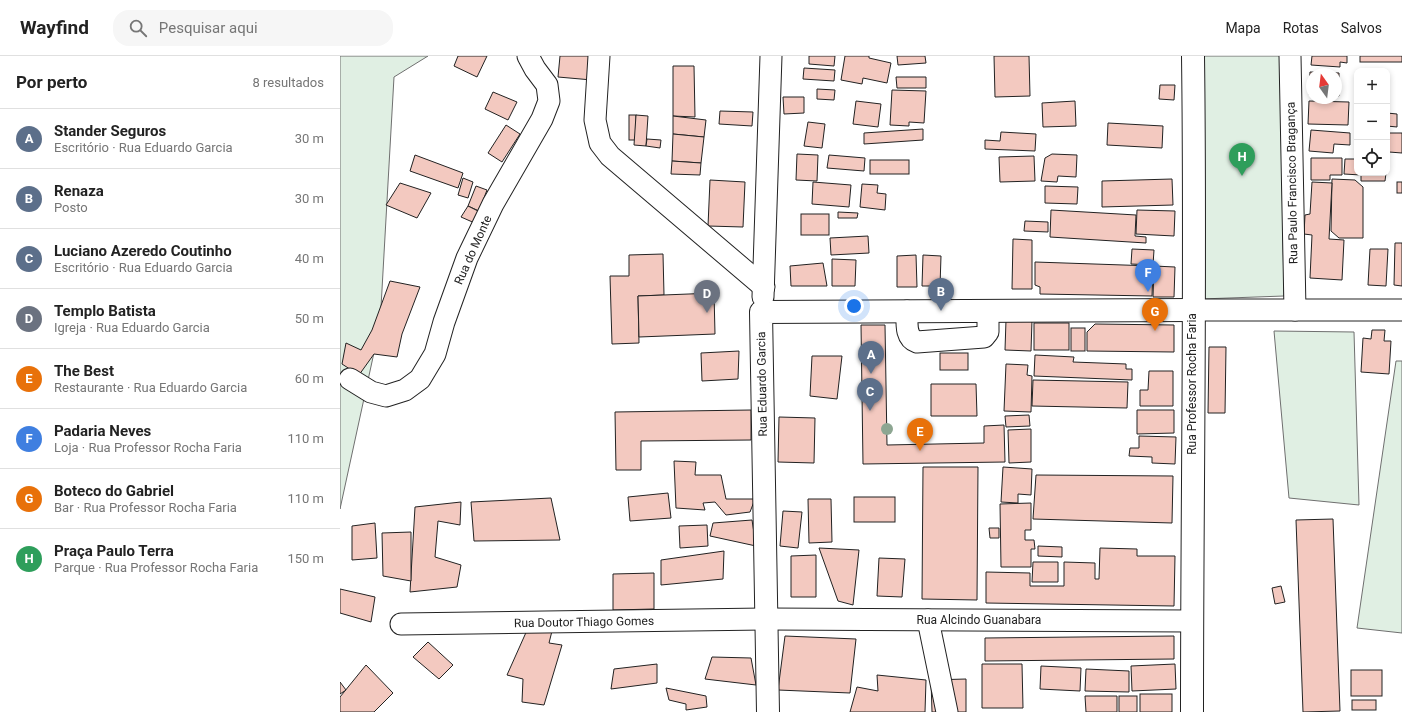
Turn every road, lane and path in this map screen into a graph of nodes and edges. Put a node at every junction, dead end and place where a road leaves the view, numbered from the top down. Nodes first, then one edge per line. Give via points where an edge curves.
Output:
1 (528, 56) edge
2 (599, 56) edge
3 (771, 56) edge
4 (1193, 56) edge
5 (1290, 56) edge
6 (764, 287) junction
7 (1193, 310) junction
8 (1295, 310) junction
9 (1402, 310) edge
10 (907, 311) junction
11 (988, 311) junction
12 (761, 312) junction
13 (350, 379) dead end
14 (767, 619) junction
15 (928, 620) junction
16 (1192, 621) junction
17 (401, 624) dead end
18 (768, 712) edge
19 (947, 712) edge
20 (1192, 712) edge

1 - 13 street, Rua do Monte via 547,84 549,101 542,119 493,204 467,258 435,354 420,379 405,390 386,396 371,392
2 - 6 street via 595,120 600,143 607,152
3 - 6 street, Rua Eduardo Garcia
4 - 7 main road, Rua Professor Rocha Faria
5 - 8 street, Rua Paulo Francisco Bragança
6 - 12 street, Rua Eduardo Garcia
7 - 8 street
7 - 11 main road
7 - 16 main road, Rua Professor Rocha Faria
8 - 9 street
10 - 11 main road
10 - 11 street via 909,337 917,342 984,337 988,332
10 - 12 main road
12 - 14 main road, Rua Eduardo Garcia
14 - 15 street, Rua Alcindo Guanabara
14 - 17 street, Rua Doutor Thiago Gomes
14 - 18 main road, Rua Eduardo Garcia
15 - 16 street, Rua Alcindo Guanabara
15 - 19 street
16 - 20 main road, Rua Professor Rocha Faria

